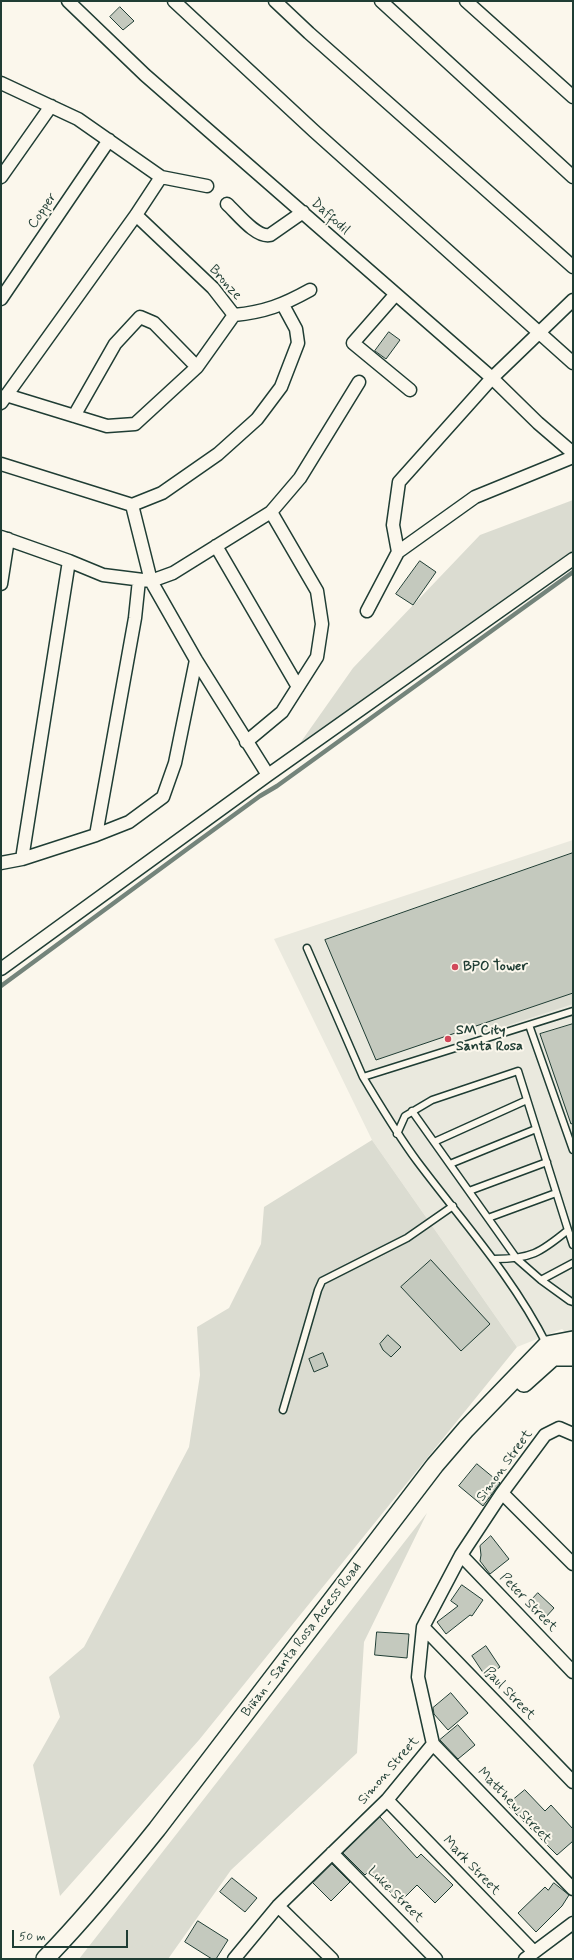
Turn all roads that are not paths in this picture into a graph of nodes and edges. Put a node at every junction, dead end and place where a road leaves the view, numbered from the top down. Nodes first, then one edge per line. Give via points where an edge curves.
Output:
1 (68, 1) edge
2 (174, 1) edge
3 (275, 1) edge
4 (381, 1) edge
5 (466, 1) edge
6 (1, 82) edge
7 (573, 97) edge
8 (51, 106) junction
9 (109, 140) junction
10 (1, 177) edge
11 (161, 177) junction
12 (573, 177) edge
13 (207, 186) dead end
14 (227, 204) dead end
15 (302, 212) junction
16 (136, 215) junction
17 (573, 267) edge
18 (310, 290) dead end
19 (395, 295) junction
20 (1, 299) edge
21 (573, 300) edge
22 (283, 305) junction
23 (234, 315) junction
24 (540, 332) junction
25 (573, 363) edge
26 (197, 367) junction
27 (492, 378) junction
28 (359, 382) dead end
29 (410, 390) dead end
30 (3, 399) edge
31 (74, 416) junction
32 (573, 453) edge
33 (573, 457) edge
34 (1, 464) edge
35 (132, 505) junction
36 (271, 512) junction
37 (4, 538) edge
38 (216, 546) junction
39 (398, 552) junction
40 (573, 559) edge
41 (69, 561) junction
42 (145, 580) junction
43 (1, 584) edge
44 (367, 611) dead end
45 (196, 660) junction
46 (298, 687) junction
47 (246, 742) junction
48 (268, 775) junction
49 (96, 835) junction
50 (22, 859) junction
51 (1, 863) edge
52 (307, 948) dead end
53 (1, 969) edge
54 (573, 1011) edge
55 (528, 1025) junction
56 (363, 1077) junction
57 (527, 1100) junction
58 (412, 1111) junction
59 (536, 1129) junction
60 (398, 1134) junction
61 (434, 1142) junction
62 (573, 1150) edge
63 (547, 1162) junction
64 (450, 1164) junction
65 (469, 1191) junction
66 (556, 1193) junction
67 (453, 1206) junction
68 (488, 1218) junction
69 (568, 1230) junction
70 (573, 1245) edge
71 (494, 1259) junction
72 (517, 1259) junction
73 (573, 1263) edge
74 (541, 1280) junction
75 (573, 1302) edge
76 (573, 1340) edge
77 (550, 1351) junction
78 (573, 1358) edge
79 (284, 1410) dead end
80 (573, 1434) edge
81 (502, 1493) junction
82 (461, 1555) junction
83 (573, 1564) edge
84 (354, 1580) junction
85 (423, 1628) junction
86 (573, 1672) edge
87 (433, 1744) junction
88 (573, 1782) edge
89 (387, 1800) junction
90 (332, 1853) junction
91 (573, 1889) edge
92 (278, 1906) junction
93 (573, 1922) edge
94 (530, 1956) edge
95 (45, 1959) edge
96 (60, 1959) edge
97 (234, 1959) edge
98 (332, 1959) edge
99 (436, 1959) edge

1 - 15 street, Daffodil via 145,76
2 - 24 street via 314,131
3 - 17 street
4 - 12 street
5 - 7 street
6 - 8 street
8 - 9 street via 78,119
8 - 10 street
9 - 11 street
9 - 20 street, Copper
11 - 13 street
11 - 16 street
14 - 15 street via 259,234 266,236
15 - 19 street, Daffodil
16 - 23 street, Bronze via 213,288
16 - 30 street
18 - 22 street, Bronze
19 - 27 street, Daffodil
19 - 29 street via 353,344
21 - 24 street
22 - 23 street, Bronze
22 - 35 street via 296,329 298,343 281,387 257,419 218,454 162,493
23 - 26 street
24 - 25 street
24 - 27 street
26 - 31 street via 135,424 107,426
26 - 31 street via 154,323 140,317 115,344
27 - 32 street, Daffodil
27 - 39 street via 399,482 393,525
28 - 36 street via 300,478
30 - 31 street
33 - 39 street via 475,497
34 - 35 street
35 - 42 street
36 - 38 street
36 - 46 street via 317,591 322,624 317,658
37 - 41 street
37 - 43 street
38 - 42 street via 173,573
38 - 46 street
39 - 44 street
40 - 48 street
41 - 42 street via 103,576
41 - 50 street
42 - 45 street
42 - 49 street via 126,664
45 - 47 street
45 - 49 street via 175,763 163,797 129,822
46 - 47 street via 282,712
47 - 48 street
48 - 53 street
49 - 50 street
50 - 51 street
52 - 56 lane
54 - 55 lane
55 - 56 lane
55 - 62 lane
56 - 60 lane
57 - 58 lane via 518,1071 432,1100
57 - 59 lane
57 - 61 lane
58 - 60 lane via 404,1116
58 - 61 lane
59 - 63 lane
59 - 64 lane
60 - 67 lane
61 - 64 lane
63 - 65 lane
63 - 66 lane
64 - 65 lane
65 - 68 lane
66 - 68 lane
66 - 69 lane
67 - 71 lane
67 - 79 lane via 407,1238 322,1281
68 - 72 lane
69 - 70 lane
69 - 72 lane via 545,1249
71 - 72 lane
71 - 77 lane
72 - 74 lane
73 - 74 lane
74 - 75 lane
76 - 77 main road
77 - 78 main road
77 - 84 main road, Biñan - Santa Rosa Access Road via 466,1429 435,1465
80 - 81 street, Simon Street via 559,1428 545,1435
81 - 82 street, Simon Street
81 - 83 street
82 - 85 street, Simon Street
82 - 86 street, Peter Street
84 - 95 main road, Biñan - Santa Rosa Access Road via 158,1829
84 - 96 main road, Biñan - Santa Rosa Access Road via 126,1886
85 - 87 street, Simon Street via 418,1677
85 - 88 street, Paul Street
87 - 89 street, Simon Street
87 - 91 street, Matthew Street
89 - 90 street, Simon Street
89 - 94 street, Mark Street
90 - 92 street, Simon Street
90 - 99 street, Luke Street
92 - 97 street, Simon Street
92 - 98 street
93 - 94 street

